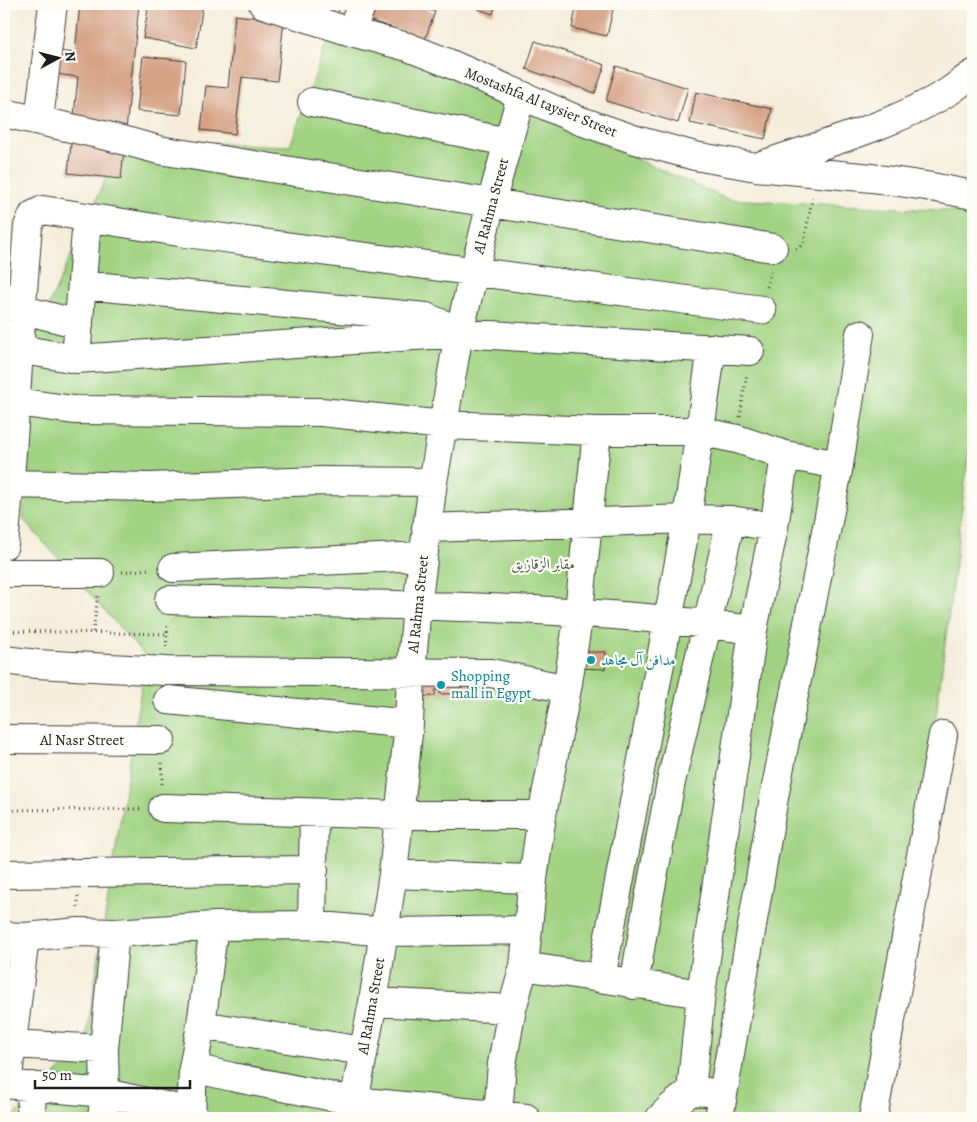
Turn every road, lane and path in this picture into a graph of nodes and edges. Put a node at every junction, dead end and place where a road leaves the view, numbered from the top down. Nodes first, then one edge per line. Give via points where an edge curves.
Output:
1 (54, 4) edge
2 (263, 4) edge
3 (362, 4) edge
4 (351, 32) junction
5 (973, 74) edge
6 (521, 96) junction
7 (312, 102) dead end
8 (4, 113) edge
9 (39, 120) junction
10 (508, 142) junction
11 (756, 167) junction
12 (816, 174) junction
13 (973, 195) edge
14 (491, 203) junction
15 (87, 218) junction
16 (773, 248) junction
17 (473, 271) junction
18 (83, 284) junction
19 (12, 307) edge
20 (762, 310) joint
21 (79, 324) junction
22 (454, 333) junction
23 (860, 334) dead end
24 (712, 348) junction
25 (19, 349) junction
26 (750, 351) joint
27 (76, 359) junction
28 (10, 400) edge
29 (444, 425) junction
30 (597, 432) junction
31 (699, 432) junction
32 (737, 439) junction
33 (785, 455) junction
34 (839, 465) junction
35 (433, 482) junction
36 (7, 483) edge
37 (687, 519) junction
38 (731, 520) junction
39 (587, 523) junction
40 (774, 527) junction
41 (426, 528) junction
42 (4, 545) edge
43 (422, 556) junction
44 (173, 568) joint
45 (4, 573) edge
46 (100, 573) junction
47 (170, 600) dead end
48 (417, 606) junction
49 (579, 612) junction
50 (668, 620) junction
51 (708, 623) junction
52 (753, 630) junction
53 (4, 631) edge
54 (93, 632) junction
55 (167, 634) dead end
56 (4, 660) edge
57 (410, 673) junction
58 (567, 689) junction
59 (168, 700) dead end
60 (409, 724) junction
61 (943, 735) dead end
62 (4, 739) edge
63 (161, 740) joint
64 (162, 808) junction
65 (4, 810) edge
66 (314, 813) junction
67 (400, 815) junction
68 (542, 815) junction
69 (314, 870) junction
70 (4, 874) edge
71 (77, 874) junction
72 (393, 874) junction
73 (533, 879) junction
74 (312, 925) junction
75 (214, 926) junction
76 (527, 930) junction
77 (79, 932) junction
78 (385, 932) junction
79 (115, 933) junction
80 (14, 936) edge
81 (524, 966) junction
82 (602, 980) junction
83 (634, 985) junction
84 (701, 994) junction
85 (372, 1002) junction
86 (512, 1009) junction
87 (201, 1025) junction
88 (11, 1044) junction
89 (104, 1049) junction
90 (363, 1052) junction
91 (193, 1068) junction
92 (14, 1084) edge
93 (691, 1091) junction
94 (720, 1105) edge
95 (103, 1106) edge
96 (352, 1110) edge
97 (498, 1114) junction
98 (192, 1115) edge
99 (31, 1118) edge
100 (526, 1118) edge
101 (660, 1118) edge
102 (873, 1118) edge

1 - 9 street
2 - 4 street, Mostashfa Al taysier Street
3 - 4 street
4 - 6 street, Mostashfa Al taysier Street via 408,47
5 - 11 street via 948,92 902,115
6 - 10 street, Al Rahma Street
6 - 11 street, Mostashfa Al taysier Street via 636,140 695,156
7 - 10 street
8 - 9 street
9 - 14 street via 159,150
10 - 14 street, Al Rahma Street
11 - 12 street, Mostashfa Al taysier Street
12 - 13 street, Mostashfa Al taysier Street via 872,178
12 - 16 path via 804,241 799,248 792,250
14 - 16 street
14 - 17 street, Al Rahma Street
15 - 17 street
15 - 18 street
15 - 19 street via 43,210 30,220
16 - 20 path
17 - 20 street
17 - 22 street, Al Rahma Street
18 - 21 street
18 - 22 street via 426,318 445,325
19 - 21 street
19 - 25 street
21 - 27 street
22 - 24 street
22 - 27 street
22 - 29 street, Al Rahma Street
23 - 34 street
24 - 26 street
24 - 31 street
25 - 27 street
25 - 28 street
26 - 32 path
28 - 29 street via 74,410 321,412
28 - 36 street
29 - 30 street
29 - 35 street, Al Rahma Street
30 - 31 street
30 - 39 street
31 - 32 street
31 - 37 street
32 - 33 street
33 - 34 street
33 - 40 street
34 - 94 street via 775,792
35 - 36 street via 321,480 149,486
35 - 41 street, Al Rahma Street
36 - 42 street
37 - 38 street
37 - 39 street
37 - 50 street
38 - 40 street
38 - 51 street
39 - 41 street
39 - 49 street
40 - 52 street
41 - 43 street, Al Rahma Street
43 - 44 street
43 - 48 street, Al Rahma Street
44 - 46 path
45 - 46 street
46 - 54 path
47 - 48 street
48 - 49 street
48 - 57 street, Al Rahma Street
49 - 50 street
49 - 58 street
50 - 51 street
50 - 82 street
51 - 52 street
51 - 83 street via 671,782
52 - 84 street
53 - 54 path
54 - 55 path
56 - 57 street via 165,671
57 - 58 street via 491,673
57 - 60 street, Al Rahma Street
58 - 68 street
59 - 60 street
60 - 67 street, Al Rahma Street
61 - 102 street
62 - 63 street, Al Nasr Street
63 - 64 path
64 - 65 path
64 - 66 street
66 - 67 street
66 - 69 street
67 - 68 street
67 - 72 street, Al Rahma Street
68 - 73 street
69 - 71 street
69 - 74 street
70 - 71 street
71 - 77 path
72 - 73 street
72 - 78 street, Al Rahma Street
73 - 76 street
74 - 75 street
74 - 78 street
75 - 79 street
75 - 87 street
76 - 78 street
76 - 81 street
77 - 79 street
77 - 80 street
78 - 85 street, Al Rahma Street
79 - 89 street
80 - 88 street
81 - 82 street
81 - 86 street
82 - 83 street
83 - 84 street
84 - 93 street
85 - 86 street
85 - 90 street, Al Rahma Street
86 - 97 street via 502,1064
87 - 90 street
87 - 91 street
88 - 89 street
88 - 92 street
89 - 95 street
90 - 96 street, Al Rahma Street
91 - 96 street
91 - 98 street
92 - 95 street
92 - 99 street
93 - 94 street
93 - 101 street
95 - 98 street
96 - 97 street
97 - 100 street

